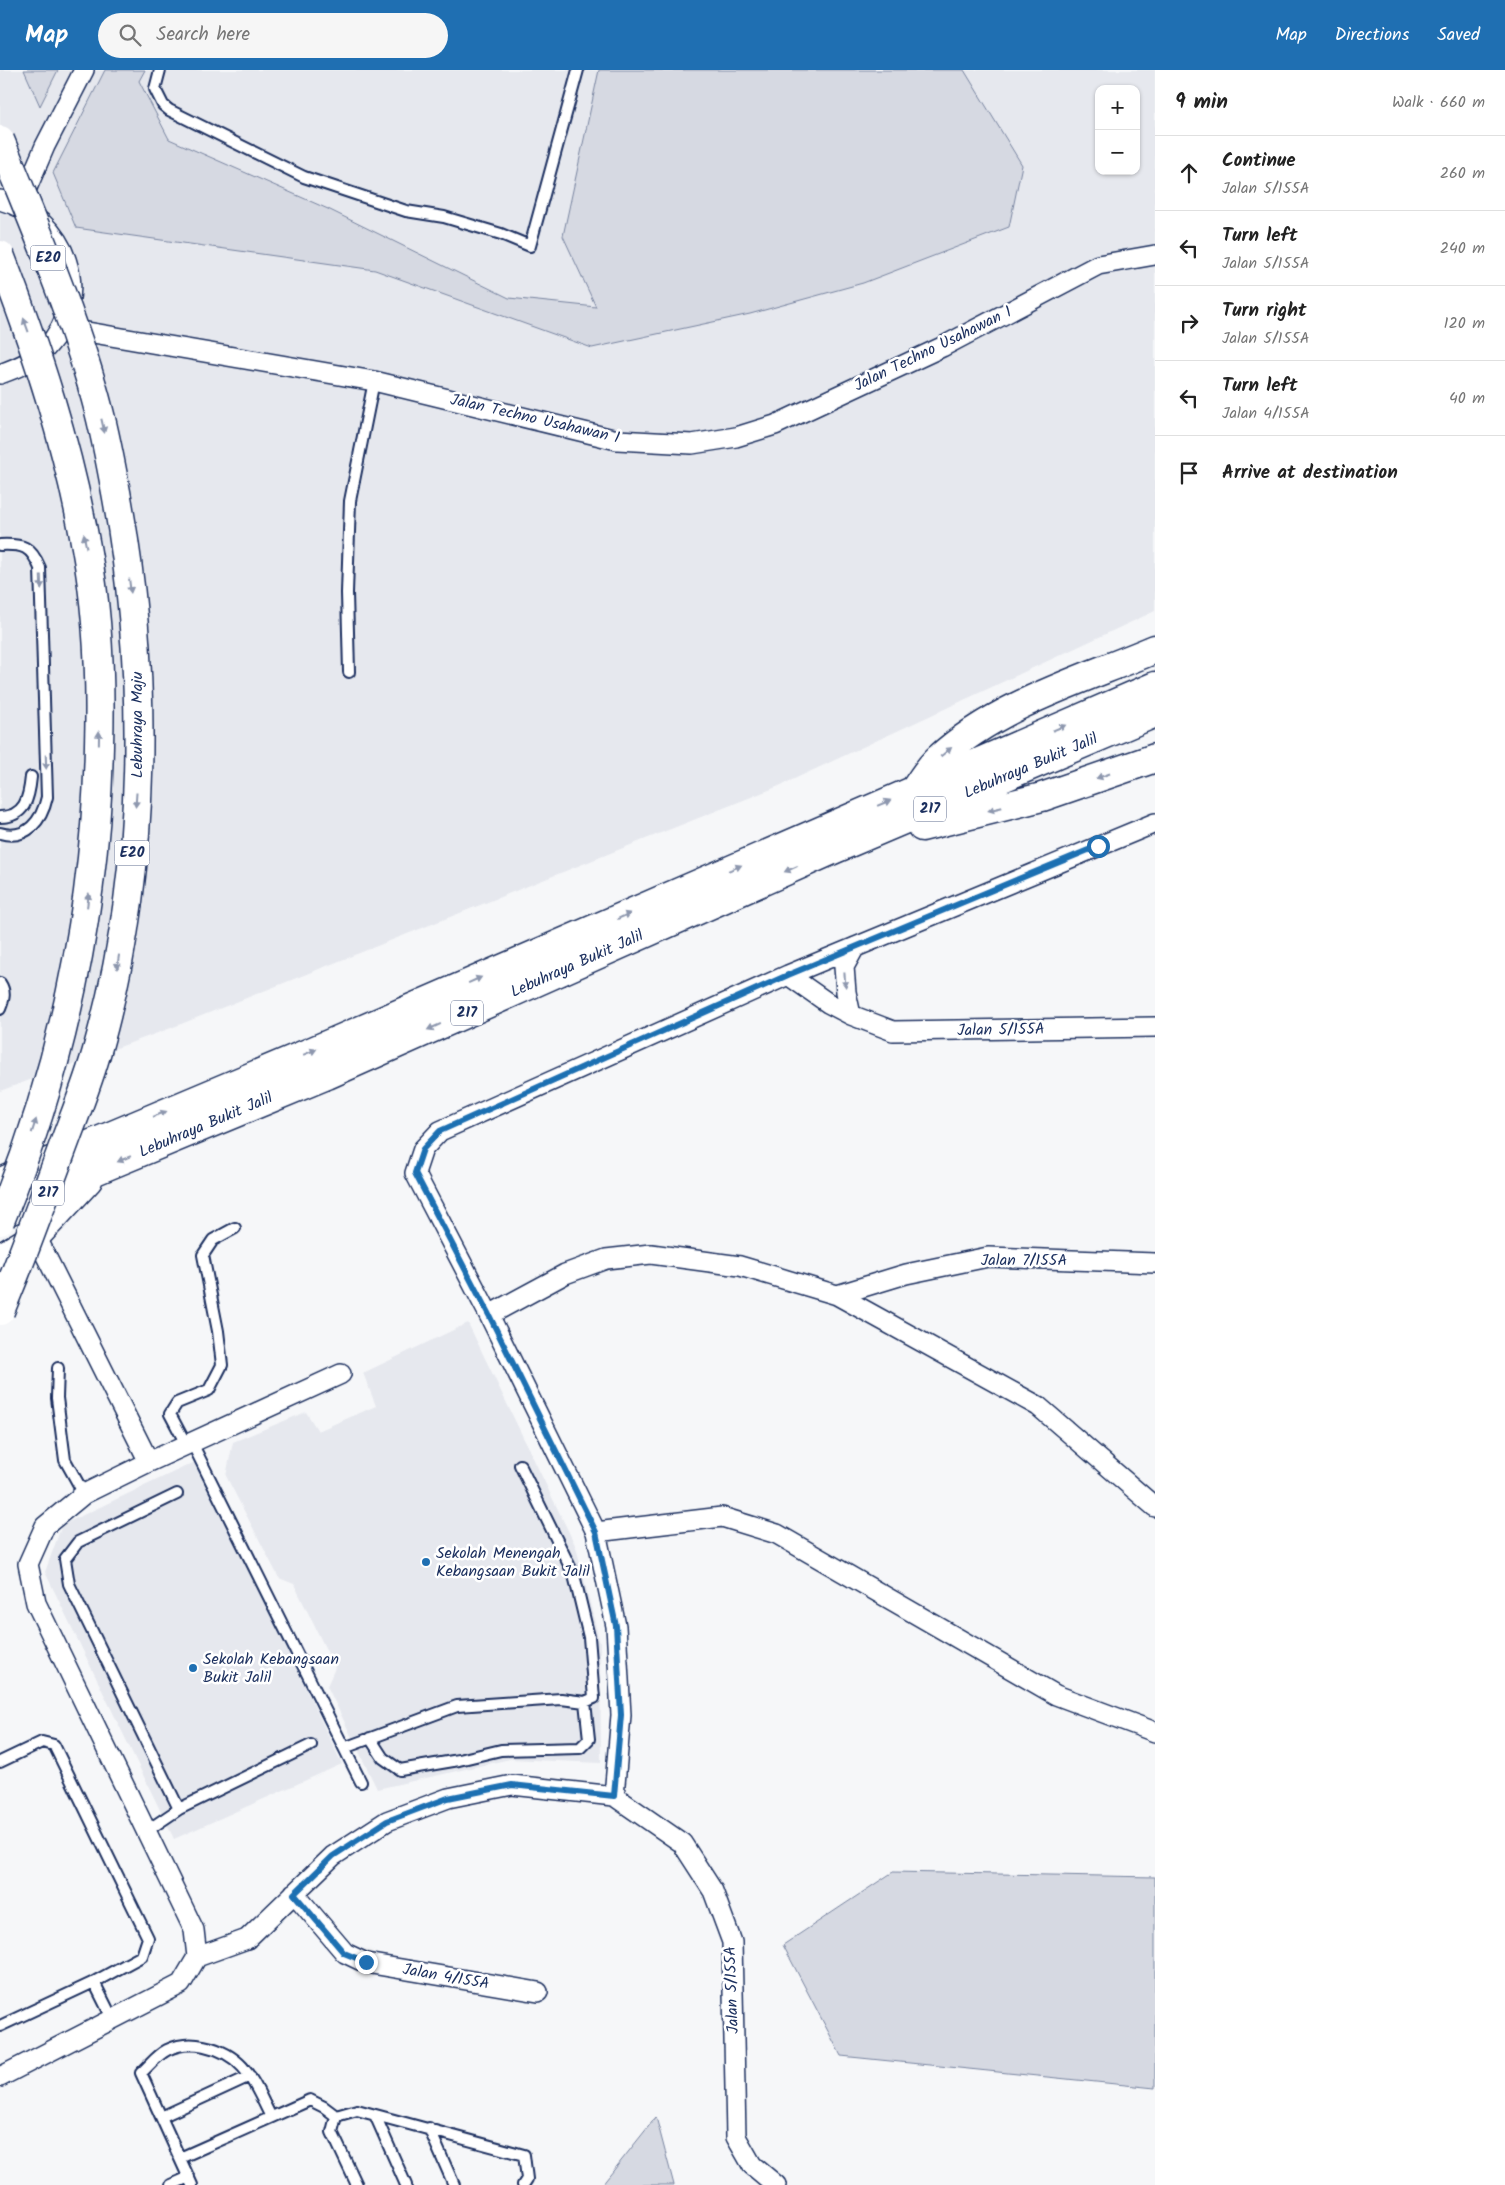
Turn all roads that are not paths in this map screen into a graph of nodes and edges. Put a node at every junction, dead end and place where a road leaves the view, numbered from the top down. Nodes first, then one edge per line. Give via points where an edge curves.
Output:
1 (84, 70) edge
2 (160, 70) edge
3 (578, 70) edge
4 (0, 140) edge
5 (0, 200) edge
6 (19, 206) junction
7 (0, 255) edge
8 (1155, 255) edge
9 (61, 327) junction
10 (0, 374) edge
11 (374, 381) junction
12 (0, 545) edge
13 (1155, 649) edge
14 (349, 672) dead end
15 (1155, 686) edge
16 (1155, 713) edge
17 (1020, 758) junction
18 (1155, 758) edge
19 (31, 777) dead end
20 (915, 789) junction
21 (0, 817) edge
22 (1155, 823) edge
23 (0, 833) edge
24 (835, 849) junction
25 (855, 947) junction
26 (788, 975) junction
27 (0, 983) edge
28 (0, 1009) edge
29 (851, 1014) junction
30 (1155, 1028) edge
31 (83, 1146) junction
32 (0, 1164) edge
33 (95, 1171) junction
34 (0, 1183) edge
35 (0, 1215) edge
36 (0, 1221) edge
37 (235, 1228) dead end
38 (36, 1236) junction
39 (0, 1258) edge
40 (1155, 1263) edge
41 (837, 1294) junction
42 (0, 1311) edge
43 (489, 1315) junction
44 (58, 1368) dead end
45 (341, 1374) dead end
46 (189, 1444) junction
47 (149, 1462) junction
48 (520, 1465) dead end
49 (84, 1494) junction
50 (177, 1494) dead end
51 (1155, 1507) edge
52 (596, 1532) junction
53 (585, 1702) junction
54 (1155, 1732) edge
55 (370, 1738) junction
56 (311, 1745) dead end
57 (344, 1748) junction
58 (0, 1762) edge
59 (361, 1782) dead end
60 (614, 1796) junction
61 (179, 1808) junction
62 (145, 1832) junction
63 (294, 1894) junction
64 (197, 1957) junction
65 (94, 1982) junction
66 (538, 1992) dead end
67 (112, 2018) junction
68 (0, 2026) edge
69 (0, 2076) edge
70 (250, 2076) junction
71 (375, 2115) junction
72 (161, 2116) junction
73 (336, 2116) junction
74 (271, 2117) junction
75 (429, 2128) junction
76 (180, 2158) junction
77 (190, 2181) edge
78 (171, 2185) edge
79 (357, 2185) edge
80 (406, 2185) edge
81 (454, 2185) edge
82 (523, 2185) edge
83 (776, 2185) edge

1 - 6 street
2 - 3 lane via 155,89 169,110 304,177 406,211 444,217 530,246
4 -> 42 highway, Lebuhraya Maju / E20, bridge via 51,266 100,412 124,535 134,618 139,710 137,799 129,883 113,987 89,1074
5 - 6 street
6 - 9 street via 56,236 66,258 71,281 69,305
36 -> 7 highway, E20, bridge via 48,1081 78,964 95,832 100,714 95,612 87,548 68,458 48,387
8 - 11 street, Jalan Techno Usahawan 1 via 1098,265 942,347 775,425 736,437 692,444 617,440
9 - 10 street via 46,349 25,365
9 - 11 street, Jalan Techno Usahawan 1
11 - 14 lane via 350,501
12 -> 23 lane via 27,548 40,568 47,797 39,821 29,830 18,835
20 -> 13 highway via 936,760 977,727 1039,697
17 -> 15 highway, Lebuhraya Bukit Jalil / 217
16 - 17 highway, Lebuhraya Bukit Jalil / 217
17 - 20 highway, Lebuhraya Bukit Jalil / 217
17 - 24 highway, Lebuhraya Bukit Jalil / 217
18 -> 24 highway via 1042,797
19 - 21 lane via 28,801 24,807 11,816
31 -> 20 highway, Lebuhraya Bukit Jalil / 217 via 315,1050
22 - 25 street
24 -> 33 highway, Lebuhraya Bukit Jalil / 217 via 327,1075
25 - 26 street
25 -> 29 street via 844,967
26 - 29 street, Jalan 5/155A
26 - 43 street via 440,1131 423,1149 415,1173
27 - 28 lane via 4,998
29 - 30 street, Jalan 5/155A via 893,1031
31 - 32 highway
31 - 34 highway, Lebuhraya Bukit Jalil / 217
33 - 35 highway, Lebuhraya Bukit Jalil / 217
33 - 38 highway
37 - 46 lane via 213,1240 202,1255 222,1365 209,1390 177,1403 170,1414
38 - 39 highway
38 - 47 street
40 - 41 street, Jalan 7/155A via 988,1257 906,1274
41 - 43 street via 740,1266 651,1254 606,1259 573,1271
41 - 51 street via 1038,1406
43 - 52 street
44 - 49 lane via 57,1398 65,1460
45 - 46 street
46 - 47 street
46 - 57 lane
47 - 49 street
48 - 53 lane via 574,1575 589,1637 594,1698
49 - 62 street via 45,1526 28,1564 36,1603
50 - 61 lane via 78,1542 65,1559 68,1584
52 - 54 street via 722,1517 778,1534 1056,1695
52 - 60 street via 616,1626 621,1715
53 - 55 lane via 552,1700 458,1706
53 - 55 lane via 589,1739 580,1748 501,1750 400,1770 383,1758
55 - 57 lane
56 - 61 lane
57 - 59 lane
58 - 65 lane via 42,1742 54,1745 148,1938 142,1956
60 - 63 street, Jalan 5/155A via 512,1785 448,1798 387,1821 333,1856
60 - 83 street, Jalan 5/155A via 682,1843 713,1891 732,1942 736,2137 752,2165
61 - 62 lane
62 - 64 street via 194,1930
63 - 64 street, Jalan 5/155A via 247,1939
63 - 66 street, Jalan 4/155A via 344,1953 366,1962
64 - 67 street via 181,1984
65 - 67 lane
65 - 68 lane
67 - 69 street
70 - 72 lane
70 - 72 lane via 237,2060 217,2049 189,2043 166,2051 141,2073
70 - 74 lane
71 - 73 lane via 357,2110
71 - 75 lane
71 - 80 lane
72 - 76 lane
73 - 74 lane via 310,2100
73 - 79 lane via 332,2132
74 - 76 lane
75 - 81 lane
75 - 82 lane via 524,2155 528,2179
76 - 77 lane
77 - 78 lane

